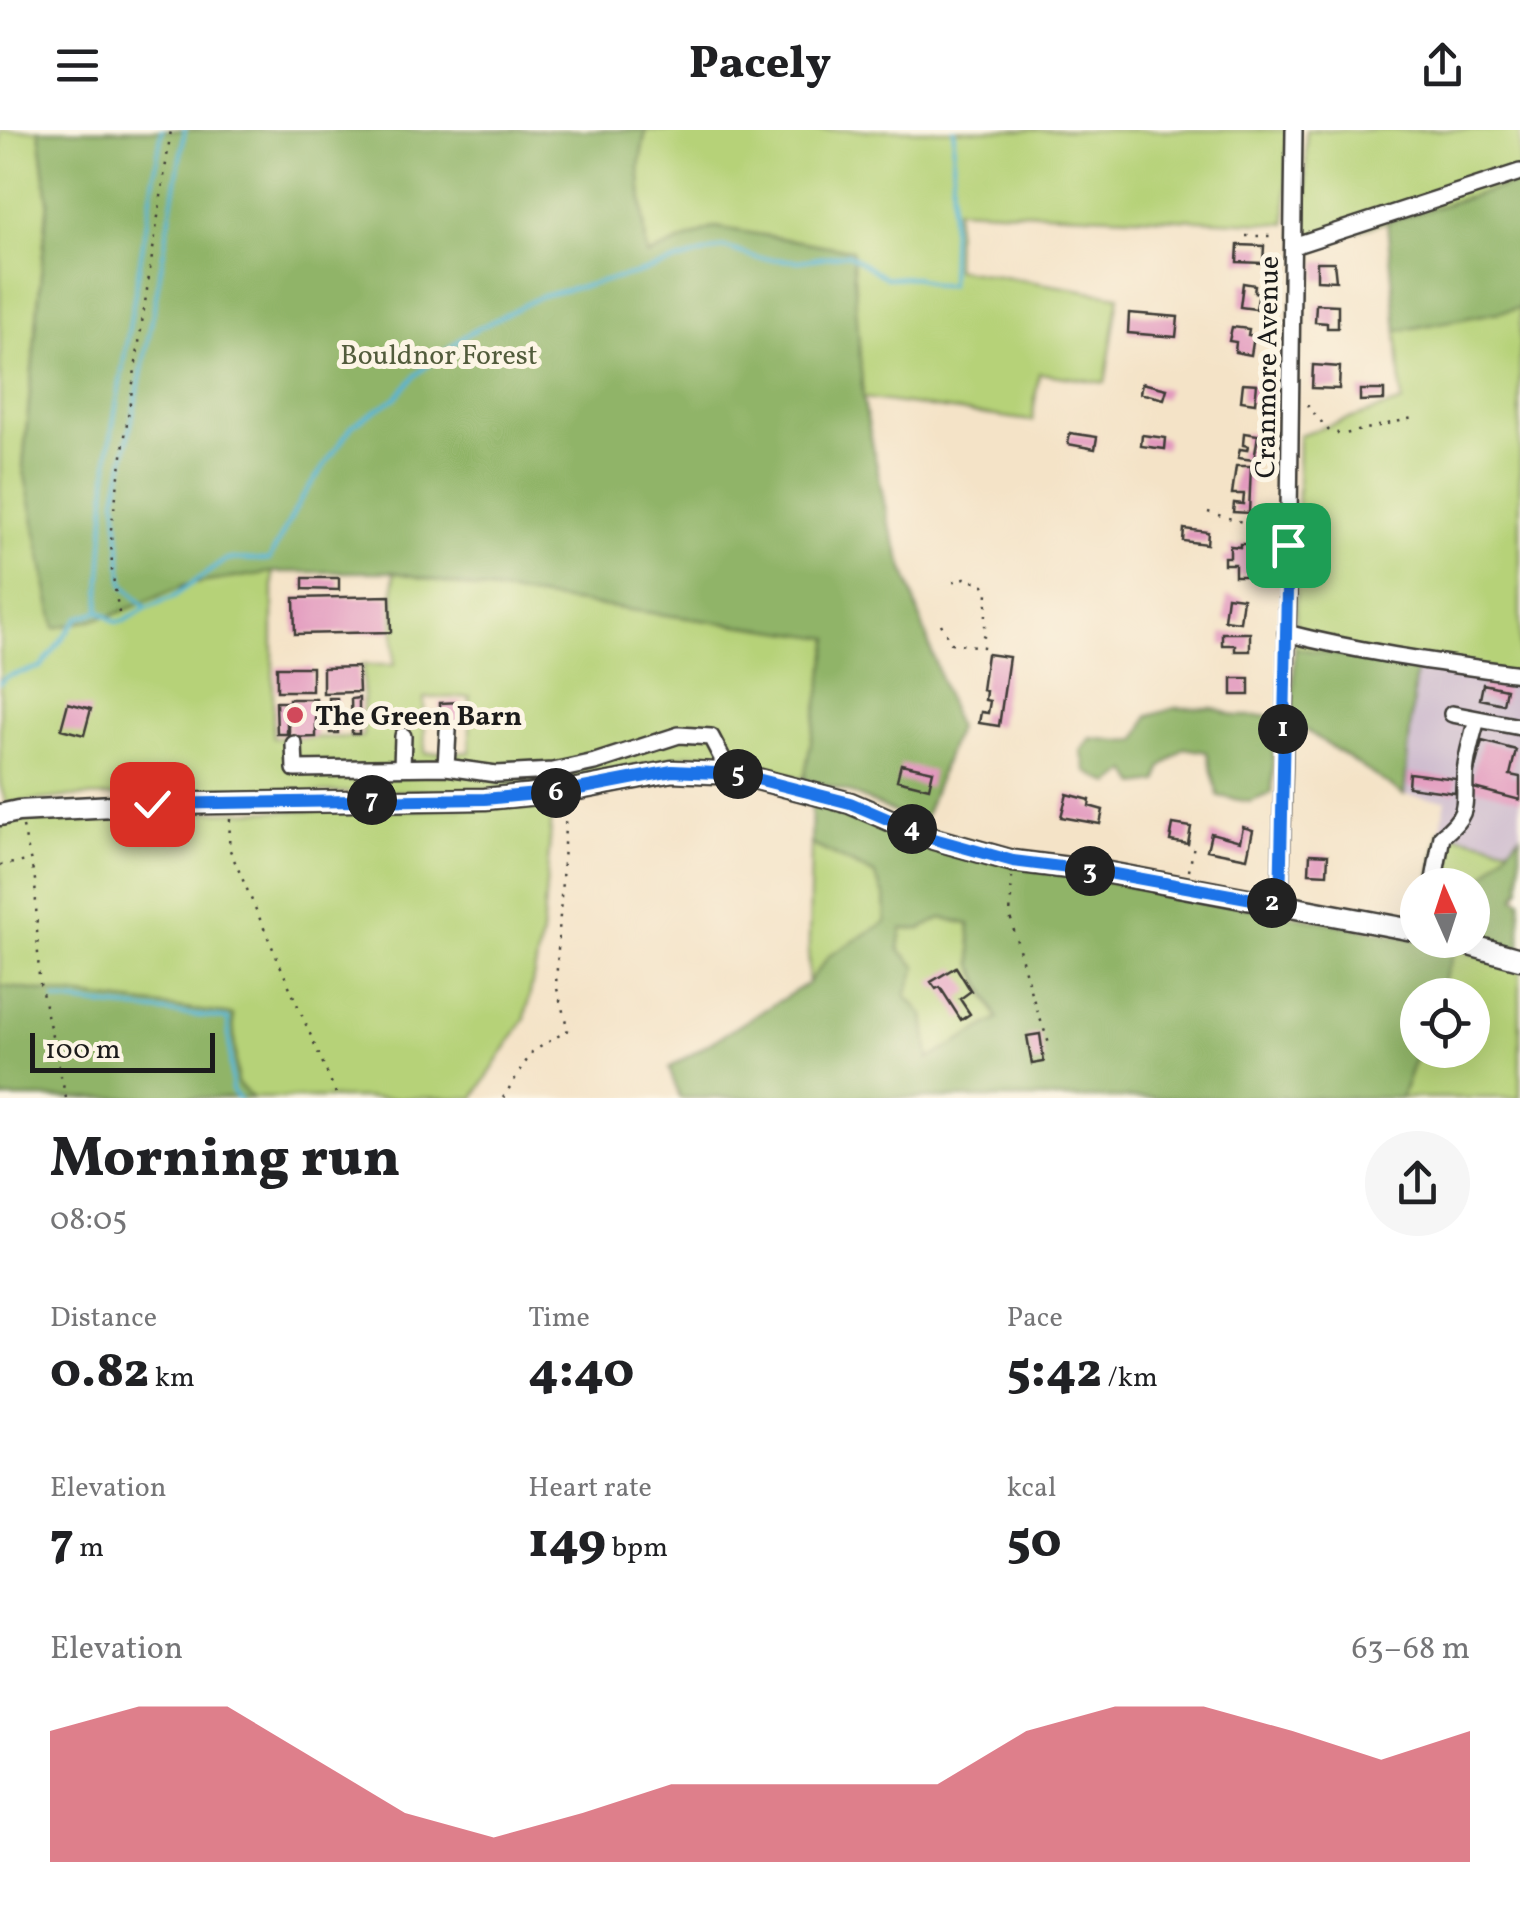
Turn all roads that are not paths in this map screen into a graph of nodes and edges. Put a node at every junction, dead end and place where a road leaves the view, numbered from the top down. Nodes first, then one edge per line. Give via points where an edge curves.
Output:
1 (1294, 130) edge
2 (1520, 172) edge
3 (1293, 241) junction
4 (1286, 633) junction
5 (1520, 674) edge
6 (1452, 714) dead end
7 (1476, 719) junction
8 (1520, 727) edge
9 (448, 731) dead end
10 (403, 736) dead end
11 (294, 744) dead end
12 (402, 767) junction
13 (446, 767) junction
14 (722, 772) junction
15 (9, 813) edge
16 (1436, 868) edge
17 (1280, 904) junction
18 (1400, 927) edge
19 (1490, 951) edge
20 (1520, 959) edge

1 - 3 street, Cranmore Avenue
2 - 3 street
3 - 4 street, Cranmore Avenue
4 - 5 street
4 - 17 street, Cranmore Avenue
6 - 7 street
7 - 8 street
7 - 16 street via 1467,794 1459,822 1442,836
9 - 13 street
10 - 12 street
11 - 12 street via 295,769
12 - 13 street
13 - 14 street via 496,774 553,771 680,735 711,737
14 - 15 main road via 672,771 485,799
14 - 17 main road via 850,803 934,839 1013,861
17 - 18 main road
19 - 20 main road

